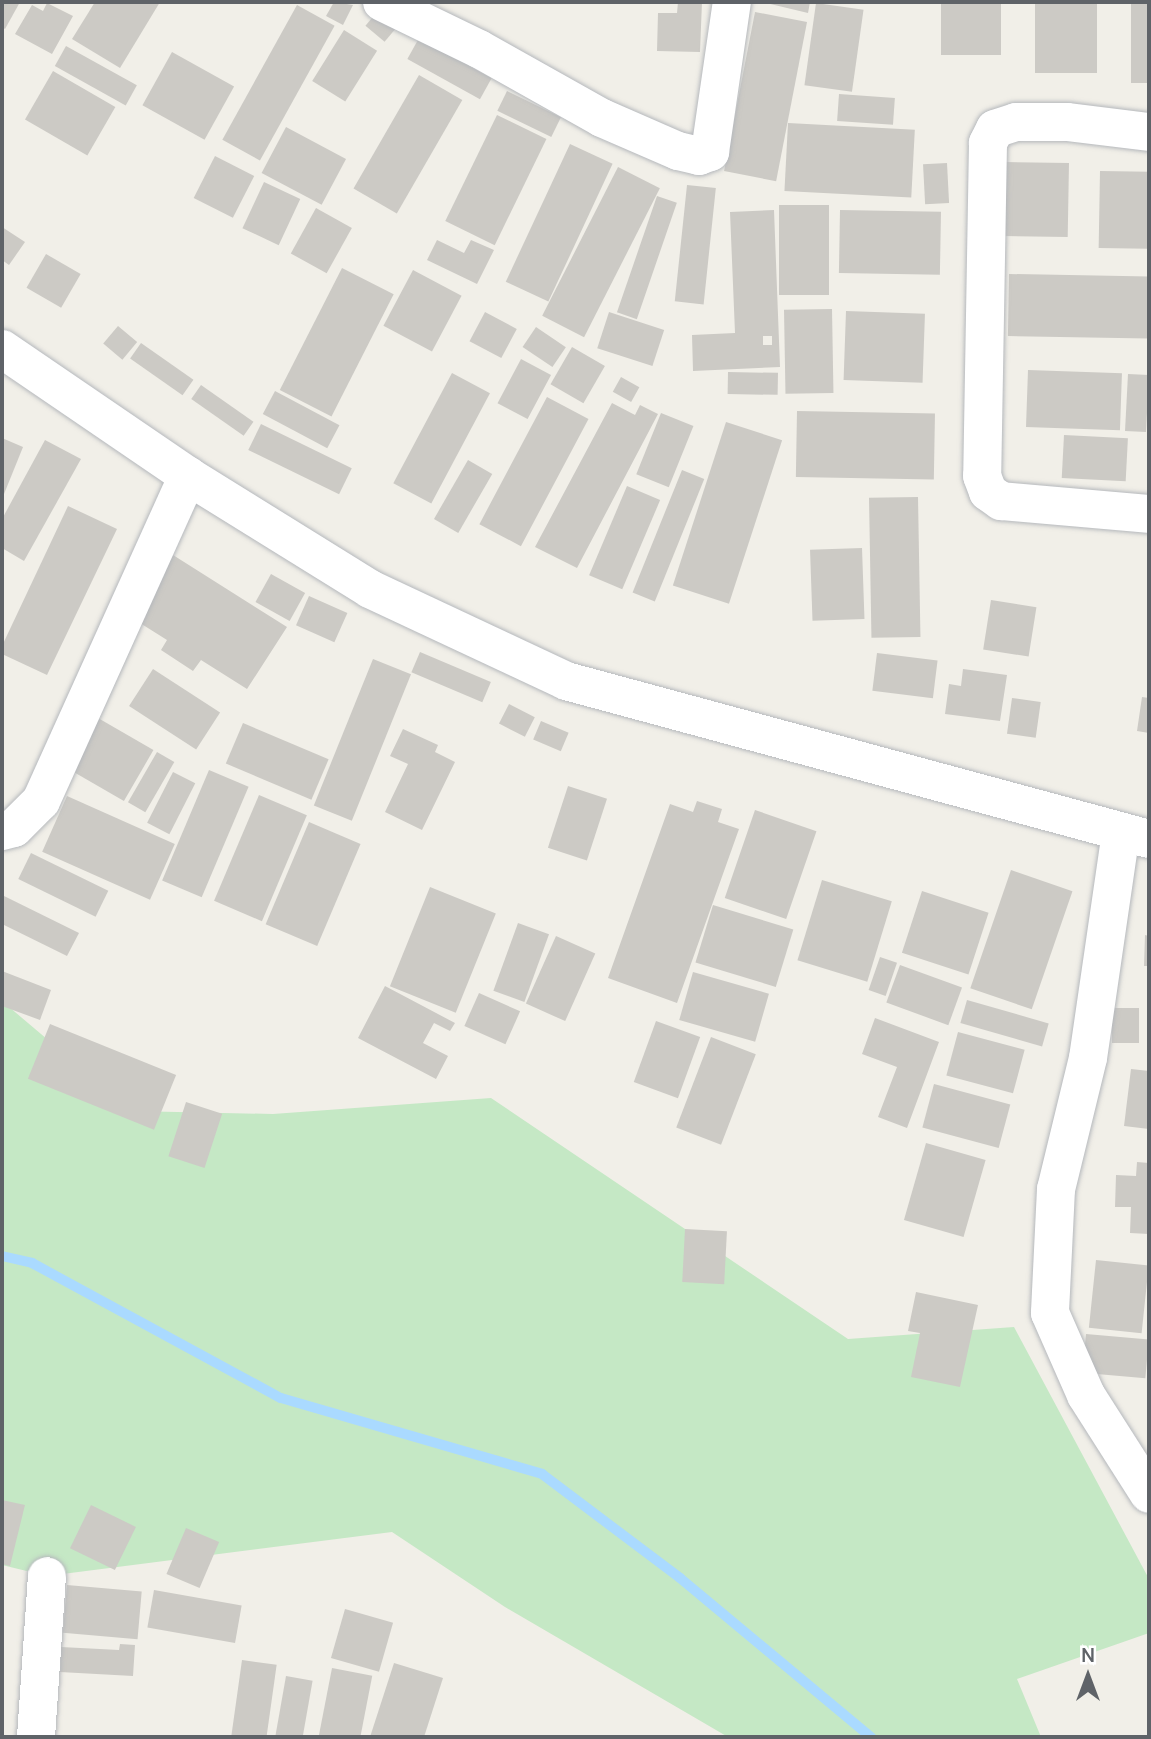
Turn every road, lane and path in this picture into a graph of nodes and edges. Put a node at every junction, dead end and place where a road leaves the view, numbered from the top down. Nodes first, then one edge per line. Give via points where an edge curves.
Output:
1 (382, 2) edge
2 (732, 2) edge
3 (1149, 132) edge
4 (2, 349) edge
5 (188, 476) junction
6 (1149, 514) edge
7 (2, 831) edge
8 (1135, 835) edge
9 (1149, 1494) edge
10 (47, 1576) dead end
11 (36, 1737) edge

1 - 2 street via 603,118 699,156 710,152
3 - 6 street via 1067,122 1016,122 995,129 988,143 982,476 988,492 1000,500
4 - 5 street
5 - 7 street via 41,801 14,828
5 - 8 street via 370,589 566,681
8 - 9 street via 1056,1189 1050,1313 1086,1395
10 - 11 street

